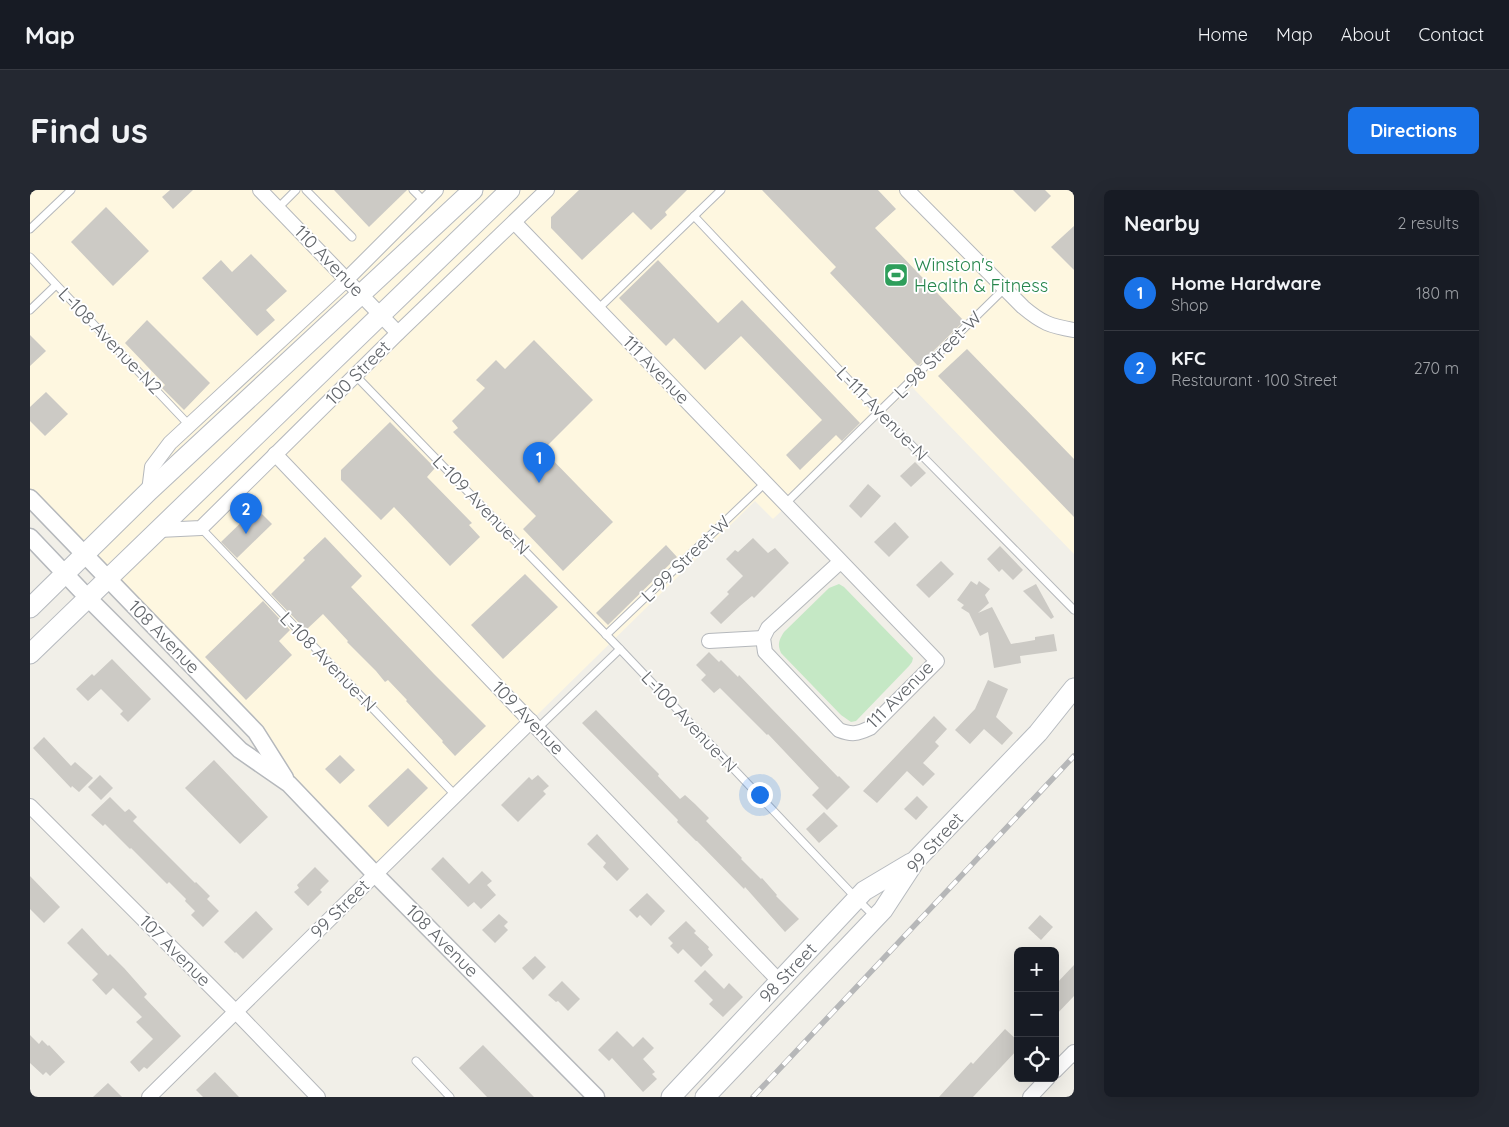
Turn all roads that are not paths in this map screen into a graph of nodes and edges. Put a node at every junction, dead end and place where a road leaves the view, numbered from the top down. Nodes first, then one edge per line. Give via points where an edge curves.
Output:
1 (71, 190) edge
2 (260, 190) edge
3 (296, 190) edge
4 (306, 190) edge
5 (413, 190) edge
6 (436, 190) edge
7 (473, 190) edge
8 (510, 190) edge
9 (548, 190) edge
10 (721, 190) edge
11 (907, 190) edge
12 (424, 201) junction
13 (278, 208) junction
14 (694, 216) junction
15 (514, 222) junction
16 (30, 229) edge
17 (352, 237) dead end
18 (30, 257) edge
19 (347, 279) junction
20 (56, 285) junction
21 (1004, 289) junction
22 (362, 295) junction
23 (598, 309) junction
24 (30, 310) edge
25 (381, 315) junction
26 (1074, 330) edge
27 (398, 333) junction
28 (355, 375) junction
29 (880, 412) junction
30 (190, 425) junction
31 (275, 454) junction
32 (765, 483) junction
33 (149, 492) junction
34 (30, 498) edge
35 (785, 504) junction
36 (201, 528) junction
37 (159, 530) junction
38 (30, 537) edge
39 (85, 555) junction
40 (840, 562) junction
41 (65, 574) junction
42 (108, 579) junction
43 (89, 599) junction
44 (30, 608) edge
45 (1074, 610) edge
46 (606, 635) junction
47 (763, 638) junction
48 (709, 641) dead end
49 (620, 649) junction
50 (30, 654) edge
51 (1074, 688) edge
52 (534, 725) junction
53 (288, 784) junction
54 (456, 796) junction
55 (30, 806) edge
56 (915, 861) junction
57 (375, 874) junction
58 (857, 899) junction
59 (876, 918) junction
60 (780, 982) junction
61 (798, 999) joint
62 (236, 1012) junction
63 (1074, 1052) edge
64 (416, 1062) dead end
65 (1059, 1067) edge
66 (1044, 1082) edge
67 (149, 1097) edge
68 (318, 1097) edge
69 (450, 1097) edge
70 (596, 1097) edge
71 (671, 1097) edge
72 (705, 1097) edge
73 (1030, 1097) edge

1 - 16 lane
2 - 13 street, 110 Avenue
3 - 13 lane
4 - 17 lane
5 - 12 lane
6 - 12 street
7 - 22 main road
8 - 25 main road, 100 Street
9 - 15 street, 100 Street
10 - 14 lane
11 - 21 street
12 - 19 street
13 - 19 street, 110 Avenue
14 - 23 lane
14 - 29 lane, L-111 Avenue-N
15 - 23 street, 111 Avenue
15 - 27 street, 100 Street
18 - 20 lane, L-108 Avenue-N2
19 - 22 street, 110 Avenue
19 - 30 street
20 - 24 lane
20 - 30 lane, L-108 Avenue-N2
21 - 26 street via 1036,318
21 - 29 lane, L-98 Street-W
22 - 25 street, 110 Avenue
22 - 33 main road
23 - 32 street, 111 Avenue
25 - 27 street, 110 Avenue
25 - 37 main road, 100 Street
27 - 28 street, 100 Street
28 - 31 street, 100 Street
28 - 46 lane, L-109 Avenue-N
29 - 35 lane, L-98 Street-W
29 - 45 lane, L-111 Avenue-N
30 - 33 street via 170,443 152,467
31 - 36 street, 100 Street
31 - 52 street, 109 Avenue
32 - 35 street, 111 Avenue
32 - 46 lane, L-99 Street-W
33 - 39 main road
34 - 39 street, 108 Avenue
35 - 40 street, 111 Avenue
36 - 37 street
36 - 54 lane, L-108 Avenue-N
37 - 42 main road, 100 Street
38 - 41 street, 108 Avenue
39 - 41 main road
39 - 42 street, 108 Avenue
40 - 47 street via 768,628
40 - 47 street, 111 Avenue via 937,661 870,728 850,734 838,730 765,652
41 - 43 street, 108 Avenue
41 - 44 main road
42 - 43 main road, 100 Street
42 - 53 street, 108 Avenue via 256,732
43 - 50 main road, 100 Street
43 - 53 street, 108 Avenue via 240,750
46 - 49 lane, L-100 Avenue-N
47 - 48 street
49 - 52 lane
49 - 58 lane, L-100 Avenue-N
51 - 56 main road, 99 Street via 1038,734
52 - 54 street, 99 Street
52 - 60 street, 109 Avenue
53 - 57 street, 108 Avenue
54 - 57 street, 99 Street
55 - 62 street, 107 Avenue
56 - 58 main road, 98 Street via 864,891
56 - 59 main road, 99 Street
57 - 62 street, 99 Street
57 - 70 street, 108 Avenue
58 - 59 lane, L-100 Avenue-N
58 - 60 main road, 98 Street
59 - 61 main road, 99 Street
60 - 71 main road, 98 Street
61 - 72 main road, 98 Street
62 - 67 street, 99 Street
62 - 68 street, 107 Avenue
63 - 65 street
64 - 69 lane
66 - 73 street

